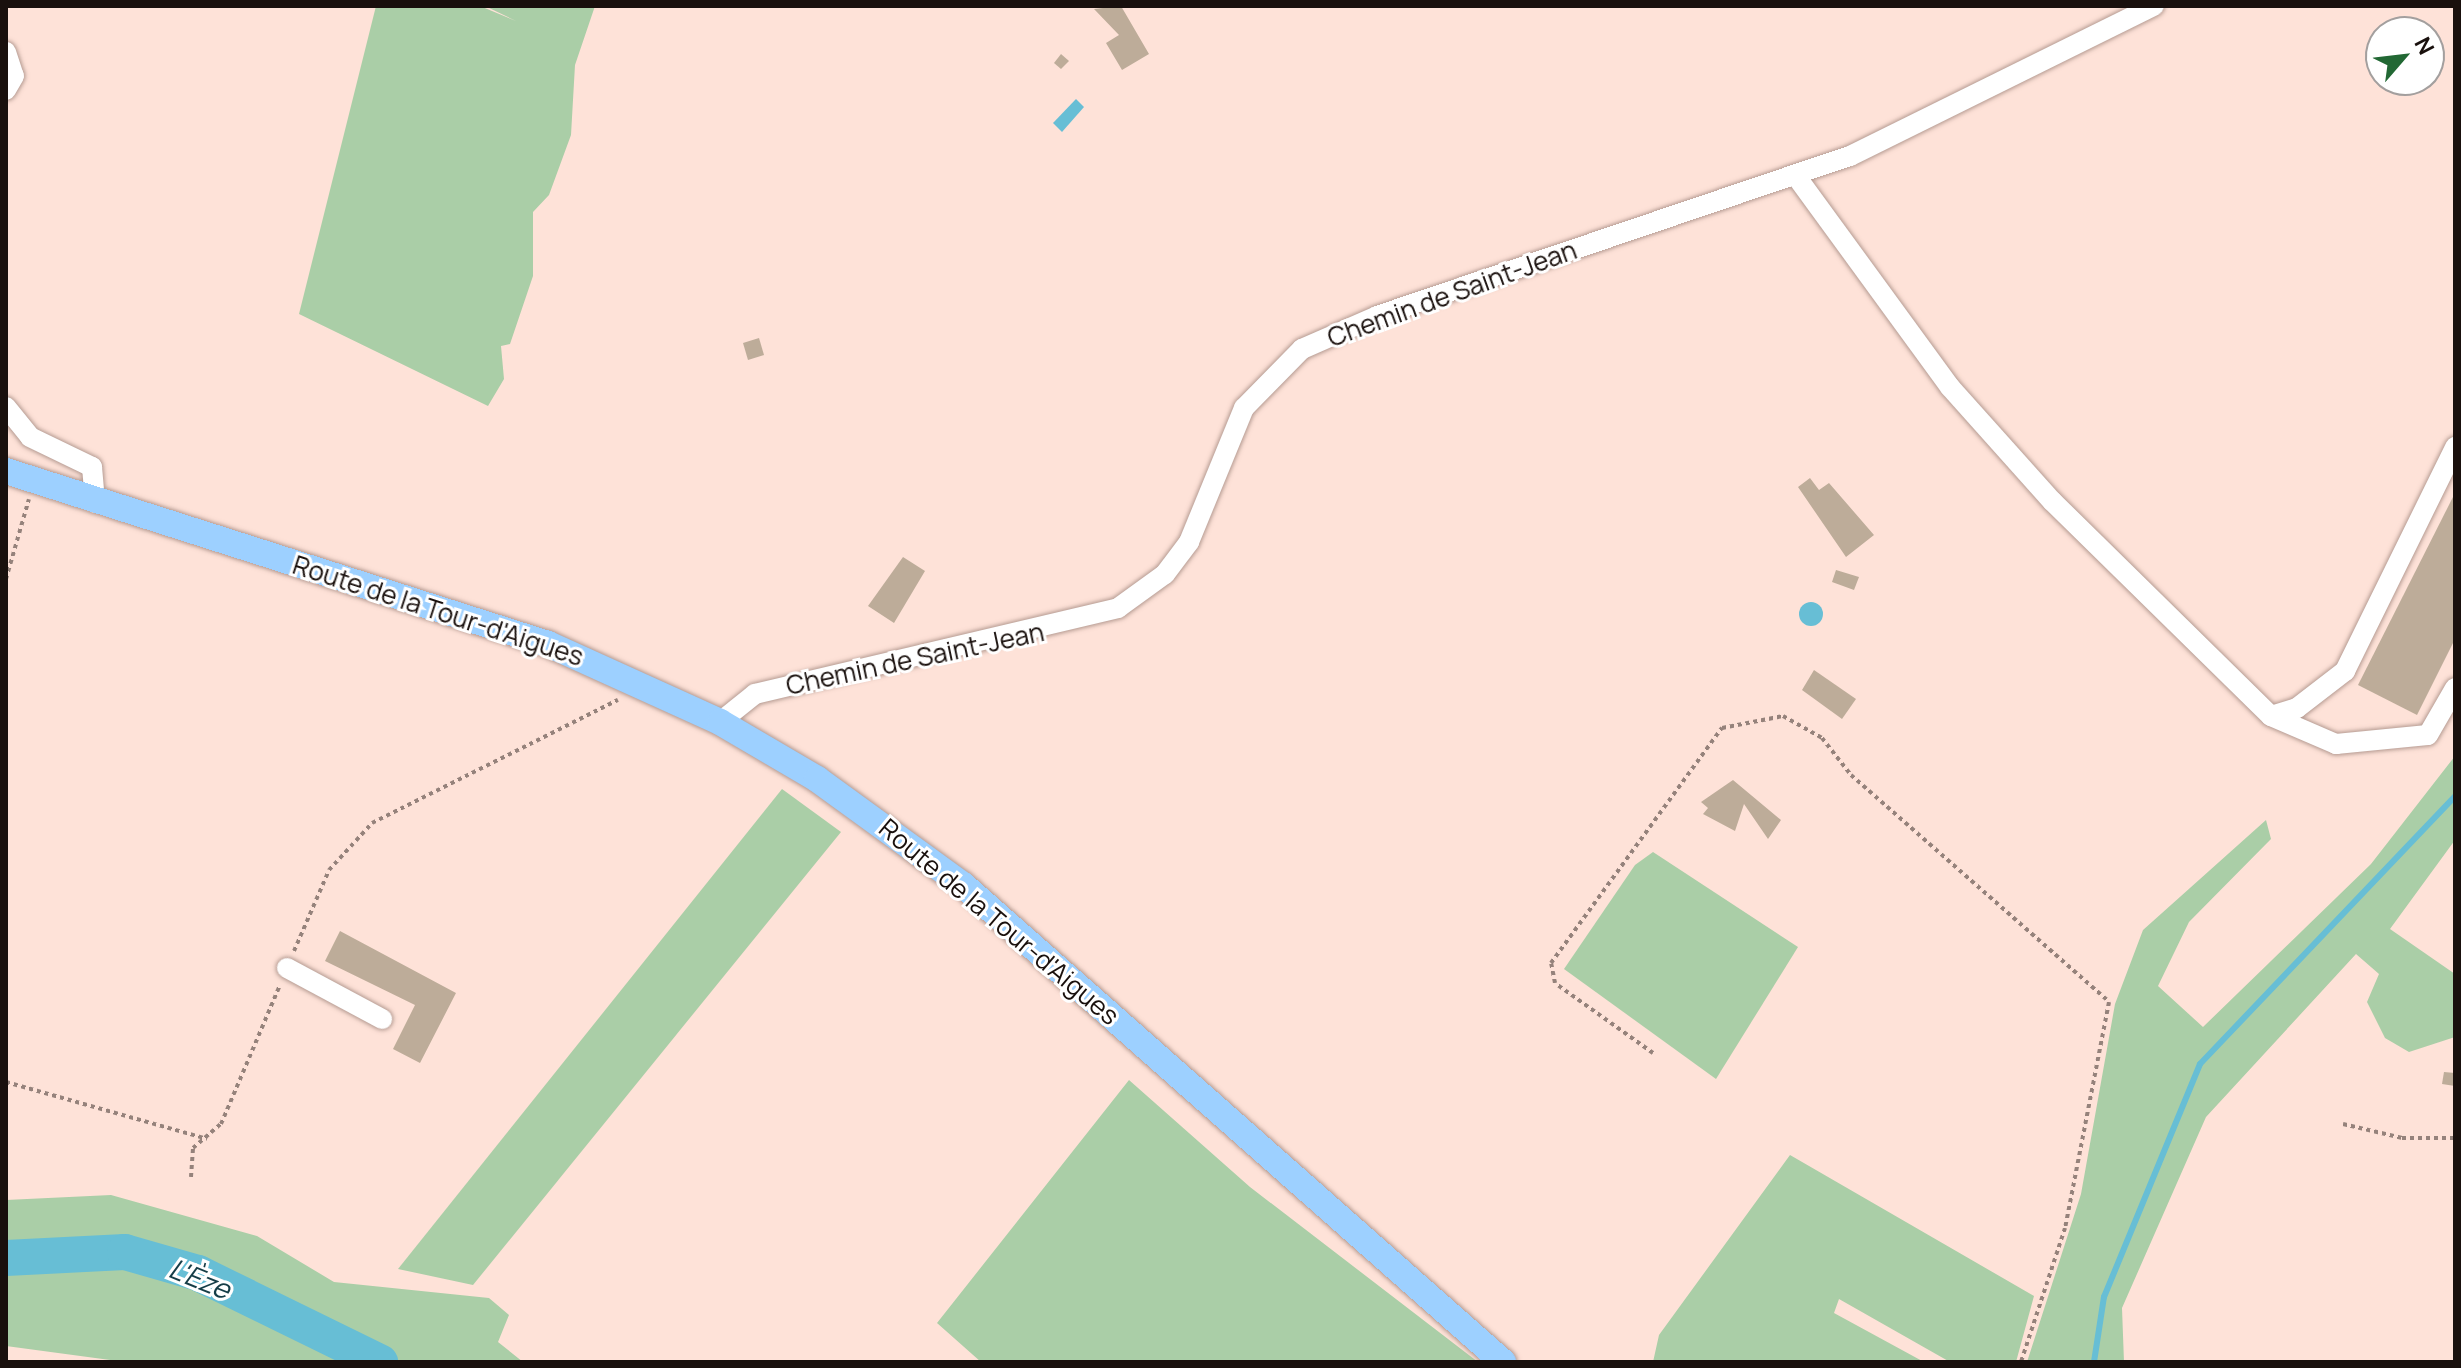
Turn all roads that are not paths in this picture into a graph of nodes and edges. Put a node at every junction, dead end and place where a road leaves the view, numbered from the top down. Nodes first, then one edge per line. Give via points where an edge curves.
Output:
1 (2154, 6) edge
2 (6, 52) edge
3 (6, 90) edge
4 (1796, 176) junction
5 (6, 407) edge
6 (2455, 447) edge
7 (6, 471) edge
8 (95, 503) junction
9 (2455, 688) edge
10 (2271, 716) junction
11 (720, 722) junction
12 (287, 968) road end
13 (382, 1019) dead end
14 (1503, 1362) edge

1 - 4 street, Chemin de Saint-Jean via 1939,117
2 - 3 street via 14,76
4 - 10 street via 1950,387 2052,501
4 - 11 street, Chemin de Saint-Jean via 1377,316 1302,349 1244,408 1189,542 1165,574 1118,608 755,694
5 - 8 street via 30,437 92,467
6 - 10 street via 2345,671 2297,708
7 - 8 main road, Route de la Tour-d'Aigues
8 - 11 main road, Route de la Tour-d'Aigues via 428,603 645,687
9 - 10 street via 2428,735 2336,744
11 - 14 main road, Route de la Tour-d'Aigues via 898,833 963,885
12 - 13 street

